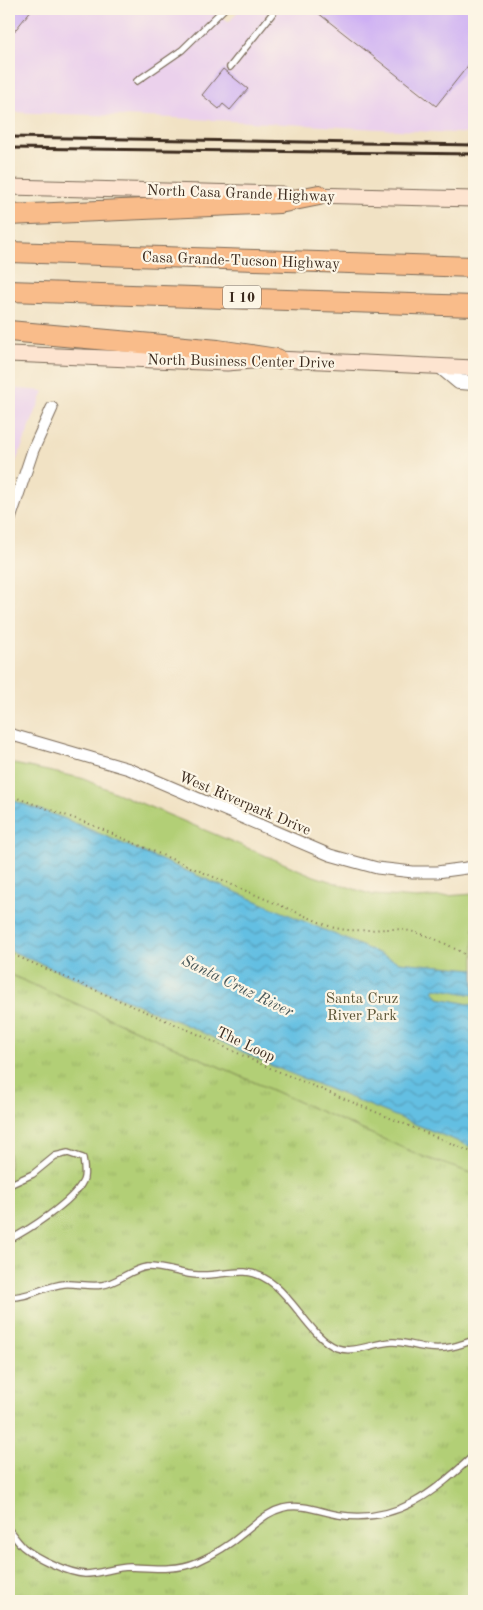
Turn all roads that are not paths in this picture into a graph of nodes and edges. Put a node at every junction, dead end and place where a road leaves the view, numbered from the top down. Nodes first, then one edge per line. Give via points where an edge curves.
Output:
1 (224, 9) edge
2 (276, 9) edge
3 (230, 67) dead end
4 (137, 82) dead end
5 (9, 187) edge
6 (319, 195) junction
7 (474, 199) edge
8 (9, 214) edge
9 (9, 252) edge
10 (474, 266) edge
11 (9, 291) edge
12 (474, 306) edge
13 (9, 331) edge
14 (9, 354) edge
15 (277, 360) junction
16 (441, 367) junction
17 (474, 368) edge
18 (474, 383) edge
19 (52, 408) dead end
20 (9, 522) edge
21 (9, 734) edge
22 (474, 867) edge
23 (9, 1185) edge
24 (9, 1240) edge
25 (9, 1296) edge
26 (474, 1340) edge
27 (474, 1455) edge
28 (9, 1530) edge

1 - 4 lane via 182,50
2 - 3 lane
5 - 6 main road, North Casa Grande Highway
6 - 7 main road, North Casa Grande Highway
6 - 8 highway via 278,203
9 - 10 highway, Casa Grande-Tucson Highway
11 - 12 highway, I 10
13 - 15 highway via 218,350
14 - 15 main road, North Business Center Drive via 227,363
15 - 16 main road, North Business Center Drive
16 - 17 main road, North Business Center Drive
16 - 18 street via 459,382
19 - 20 street via 33,450
21 - 22 street, West Riverpark Drive via 129,769 330,855 377,868 413,872
23 - 24 lane via 33,1174 55,1156 68,1153 83,1158 83,1181 74,1193 35,1226
25 - 26 lane via 20,1297 62,1284 101,1286 148,1267 200,1275 246,1272 265,1280 292,1301 322,1338 336,1348 390,1342 447,1348
27 - 28 lane via 423,1499 395,1510 364,1517 286,1507 272,1511 197,1562 179,1567 127,1567 86,1574 69,1571 24,1548

